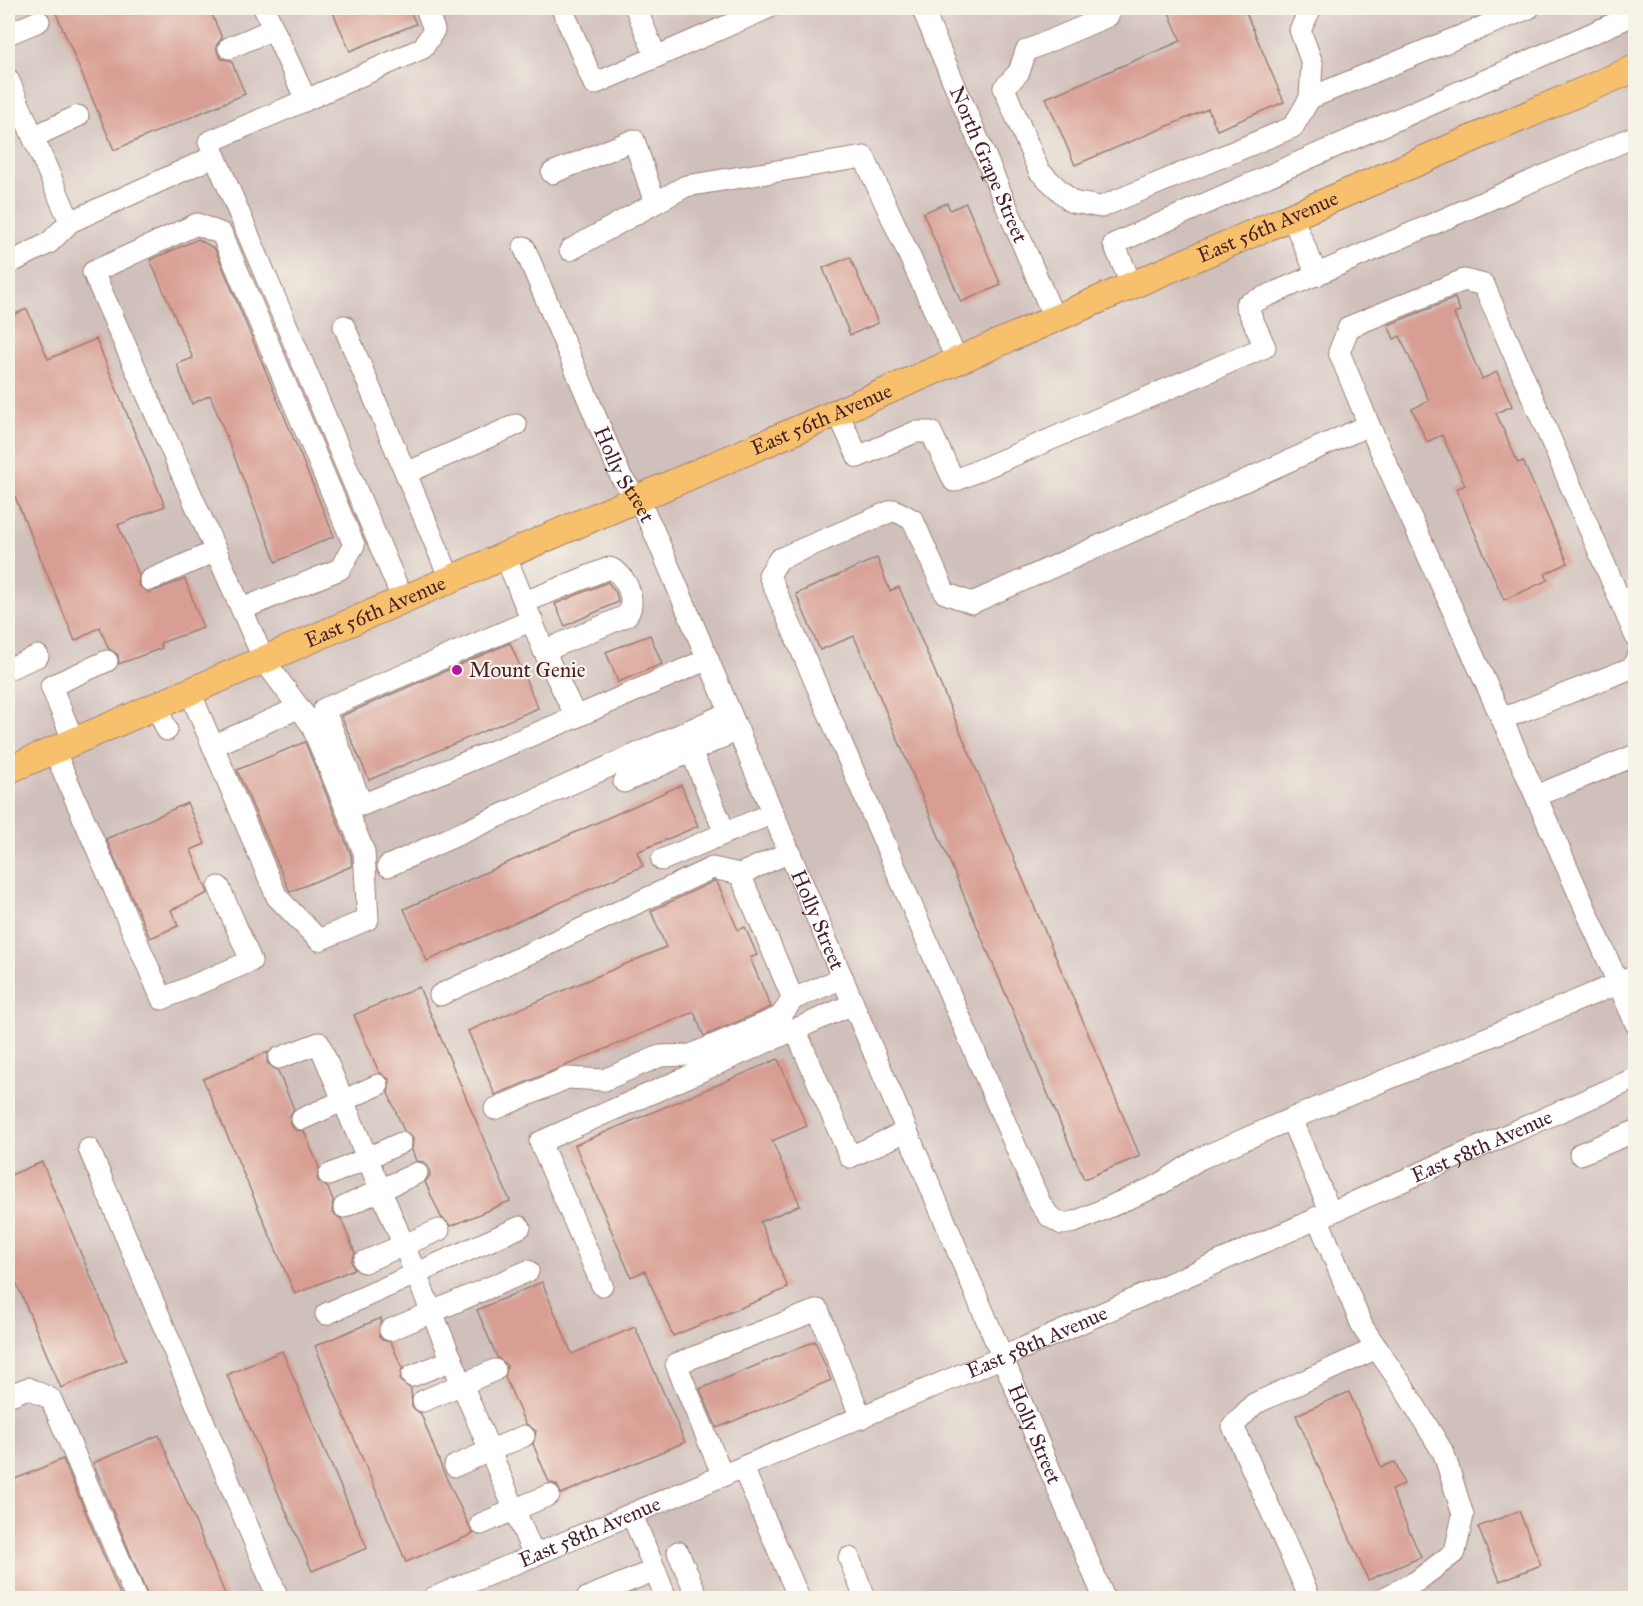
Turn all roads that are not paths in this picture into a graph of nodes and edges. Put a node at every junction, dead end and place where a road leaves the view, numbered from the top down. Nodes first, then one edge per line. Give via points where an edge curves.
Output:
1 (264, 8) edge
2 (426, 8) edge
3 (562, 8) edge
4 (636, 8) edge
5 (768, 8) edge
6 (922, 8) edge
7 (1104, 8) edge
8 (1311, 8) edge
9 (1528, 8) edge
10 (1635, 14) edge
11 (39, 21) dead end
12 (273, 28) junction
13 (8, 34) edge
14 (230, 48) dead end
15 (656, 57) junction
16 (1635, 68) edge
17 (8, 79) edge
18 (1310, 98) junction
19 (306, 100) junction
20 (78, 116) dead end
21 (1635, 136) edge
22 (33, 137) junction
23 (216, 156) junction
24 (552, 173) dead end
25 (655, 203) junction
26 (1292, 217) junction
27 (70, 222) junction
28 (524, 247) dead end
29 (570, 250) dead end
30 (8, 264) edge
31 (1317, 275) junction
32 (1132, 286) junction
33 (1055, 320) junction
34 (344, 326) dead end
35 (958, 362) junction
36 (838, 413) junction
37 (516, 425) dead end
38 (1369, 425) junction
39 (406, 473) junction
40 (637, 498) junction
41 (216, 551) junction
42 (505, 555) junction
43 (450, 579) junction
44 (150, 580) dead end
45 (403, 600) junction
46 (242, 609) junction
47 (529, 611) junction
48 (1635, 637) edge
49 (544, 651) junction
50 (38, 656) dead end
51 (708, 658) junction
52 (1635, 659) edge
53 (264, 660) junction
54 (107, 661) dead end
55 (8, 669) edge
56 (190, 692) junction
57 (298, 708) junction
58 (576, 717) junction
59 (1502, 719) junction
60 (734, 721) junction
61 (64, 746) junction
62 (213, 746) junction
63 (691, 751) junction
64 (1635, 755) edge
65 (8, 771) edge
66 (624, 782) dead end
67 (1536, 796) junction
68 (773, 813) junction
69 (725, 833) junction
70 (790, 852) junction
71 (662, 860) dead end
72 (388, 866) dead end
73 (740, 874) junction
74 (219, 887) dead end
75 (843, 978) junction
76 (1627, 980) edge
77 (440, 995) dead end
78 (793, 999) junction
79 (854, 1004) junction
80 (1635, 1024) edge
81 (795, 1029) junction
82 (279, 1058) dead end
83 (1635, 1078) edge
84 (378, 1085) dead end
85 (343, 1101) junction
86 (495, 1109) dead end
87 (302, 1119) dead end
88 (1291, 1119) junction
89 (907, 1131) junction
90 (1635, 1131) edge
91 (401, 1143) dead end
92 (90, 1149) dead end
93 (1580, 1154) dead end
94 (367, 1157) junction
95 (417, 1173) dead end
96 (329, 1174) dead end
97 (380, 1189) junction
98 (344, 1207) dead end
99 (1324, 1214) junction
100 (520, 1227) dead end
101 (439, 1230) dead end
102 (404, 1245) junction
103 (364, 1262) dead end
104 (528, 1271) dead end
105 (416, 1274) junction
106 (602, 1285) dead end
107 (432, 1312) junction
108 (326, 1314) dead end
109 (390, 1330) dead end
110 (1377, 1348) junction
111 (1003, 1357) junction
112 (452, 1360) junction
113 (495, 1370) dead end
114 (412, 1376) dead end
115 (462, 1384) junction
116 (8, 1396) edge
117 (423, 1401) dead end
118 (861, 1418) junction
119 (524, 1436) dead end
120 (490, 1450) junction
121 (455, 1466) dead end
122 (743, 1468) junction
123 (723, 1476) junction
124 (549, 1495) dead end
125 (515, 1509) junction
126 (632, 1515) junction
127 (481, 1524) dead end
128 (678, 1552) dead end
129 (534, 1556) junction
130 (849, 1558) dead end
131 (655, 1570) junction
132 (800, 1598) edge
133 (136, 1599) edge
134 (278, 1599) edge
135 (433, 1599) edge
136 (587, 1599) edge
137 (666, 1599) edge
138 (698, 1599) edge
139 (865, 1599) edge
140 (1104, 1599) edge
141 (1310, 1599) edge
142 (1383, 1599) edge

1 - 12 street
2 - 19 street via 434,30 423,48
3 - 15 street via 594,84
4 - 15 street
5 - 15 street
6 - 33 street, North Grape Street
7 - 18 street via 1108,16 1026,51 1019,72 1004,88 1040,171 1072,202 1101,207 1293,127
8 - 18 street via 1300,30 1312,63
9 - 18 street
10 - 32 street via 1114,244
11 - 13 street
12 - 14 street
12 - 19 street
16 - 26 main road, East 56th Avenue
17 - 22 street
19 - 23 street via 209,142
20 - 22 street
21 - 31 street
22 - 27 street
23 - 27 street
23 - 45 street
24 - 25 street via 634,140
25 - 29 street
25 - 35 street via 686,186 864,157
26 - 31 street
26 - 32 main road, East 56th Avenue
27 - 30 street via 49,243
28 - 40 street, Holly Street via 621,477
31 - 36 street via 1246,305 1265,347 954,482 931,432 915,432 858,458
32 - 33 main road, East 56th Avenue
33 - 35 main road, East 56th Avenue
34 - 39 street
35 - 36 main road, East 56th Avenue
36 - 40 main road, East 56th Avenue
37 - 39 street
38 - 48 street via 1339,352 1349,327 1464,280 1484,285
38 - 59 street
38 - 88 street via 972,603 945,592 913,520 894,510 779,559 769,575 1040,1203 1049,1216 1062,1224 1075,1222 1159,1185 1199,1159
39 - 43 street
40 - 42 main road, East 56th Avenue
40 - 51 street, Holly Street
41 - 44 street
41 - 46 street
41 - 46 street via 93,272 197,224 222,234 354,545 340,569
42 - 43 main road, East 56th Avenue
42 - 47 street
43 - 45 main road, East 56th Avenue
45 - 53 main road, East 56th Avenue
46 - 53 street
47 - 49 street
47 - 49 street via 609,568 622,576 632,603 626,616
47 - 58 street via 324,709 362,805
49 - 58 street
50 - 55 street
51 - 58 street
51 - 60 street, Holly Street
52 - 59 street via 1634,667
53 - 56 main road, East 56th Avenue
53 - 57 street
54 - 61 street via 51,686
56 - 61 main road, East 56th Avenue via 162,718
56 - 62 street
57 - 62 street
57 - 62 street via 311,724 364,852 368,919 320,940 278,897
59 - 67 street
60 - 63 street
60 - 68 street, Holly Street
60 - 72 street
61 - 65 main road, East 56th Avenue
61 - 74 street via 162,999 251,961
63 - 66 street
63 - 69 street
64 - 67 street
67 - 76 street
68 - 69 street
68 - 70 street, Holly Street
69 - 71 street
70 - 73 street
70 - 75 street, Holly Street
73 - 77 street via 712,868
73 - 78 street
75 - 78 street
75 - 79 street, Holly Street
76 - 80 street
76 - 88 street
78 - 86 street via 780,1017 691,1055 660,1056 604,1080 567,1078
79 - 81 street
79 - 89 street, Holly Street
81 - 89 street via 850,1157
81 - 106 street via 540,1142
82 - 85 street via 319,1043
83 - 99 street, East 58th Avenue
84 - 85 street
85 - 87 street
85 - 94 street
88 - 99 street
89 - 111 street, Holly Street
90 - 93 street
91 - 94 street
92 - 134 street
94 - 96 street
94 - 97 street
95 - 97 street
97 - 98 street
97 - 102 street
99 - 110 street via 1363,1328
99 - 111 street, East 58th Avenue
100 - 105 street
101 - 102 street
102 - 103 street
102 - 105 street
104 - 107 street
105 - 107 street
105 - 108 street
107 - 109 street
107 - 112 street
110 - 141 street via 1254,1404 1233,1426
110 - 142 street via 1444,1454 1463,1515 1455,1552 1417,1581
111 - 118 street, East 58th Avenue
111 - 140 street, Holly Street
112 - 114 street
112 - 115 street
113 - 115 street
115 - 117 street
115 - 120 street
116 - 133 street via 28,1388 51,1399
118 - 122 street, East 58th Avenue
118 - 123 street via 818,1310 676,1364
119 - 120 street
120 - 121 street
120 - 125 street
122 - 123 street, East 58th Avenue
122 - 132 street
123 - 126 street, East 58th Avenue
124 - 125 street
125 - 127 street
125 - 129 street
126 - 129 street, East 58th Avenue
126 - 131 street
128 - 138 street
129 - 135 street, East 58th Avenue
130 - 139 street
131 - 136 street
131 - 137 street

